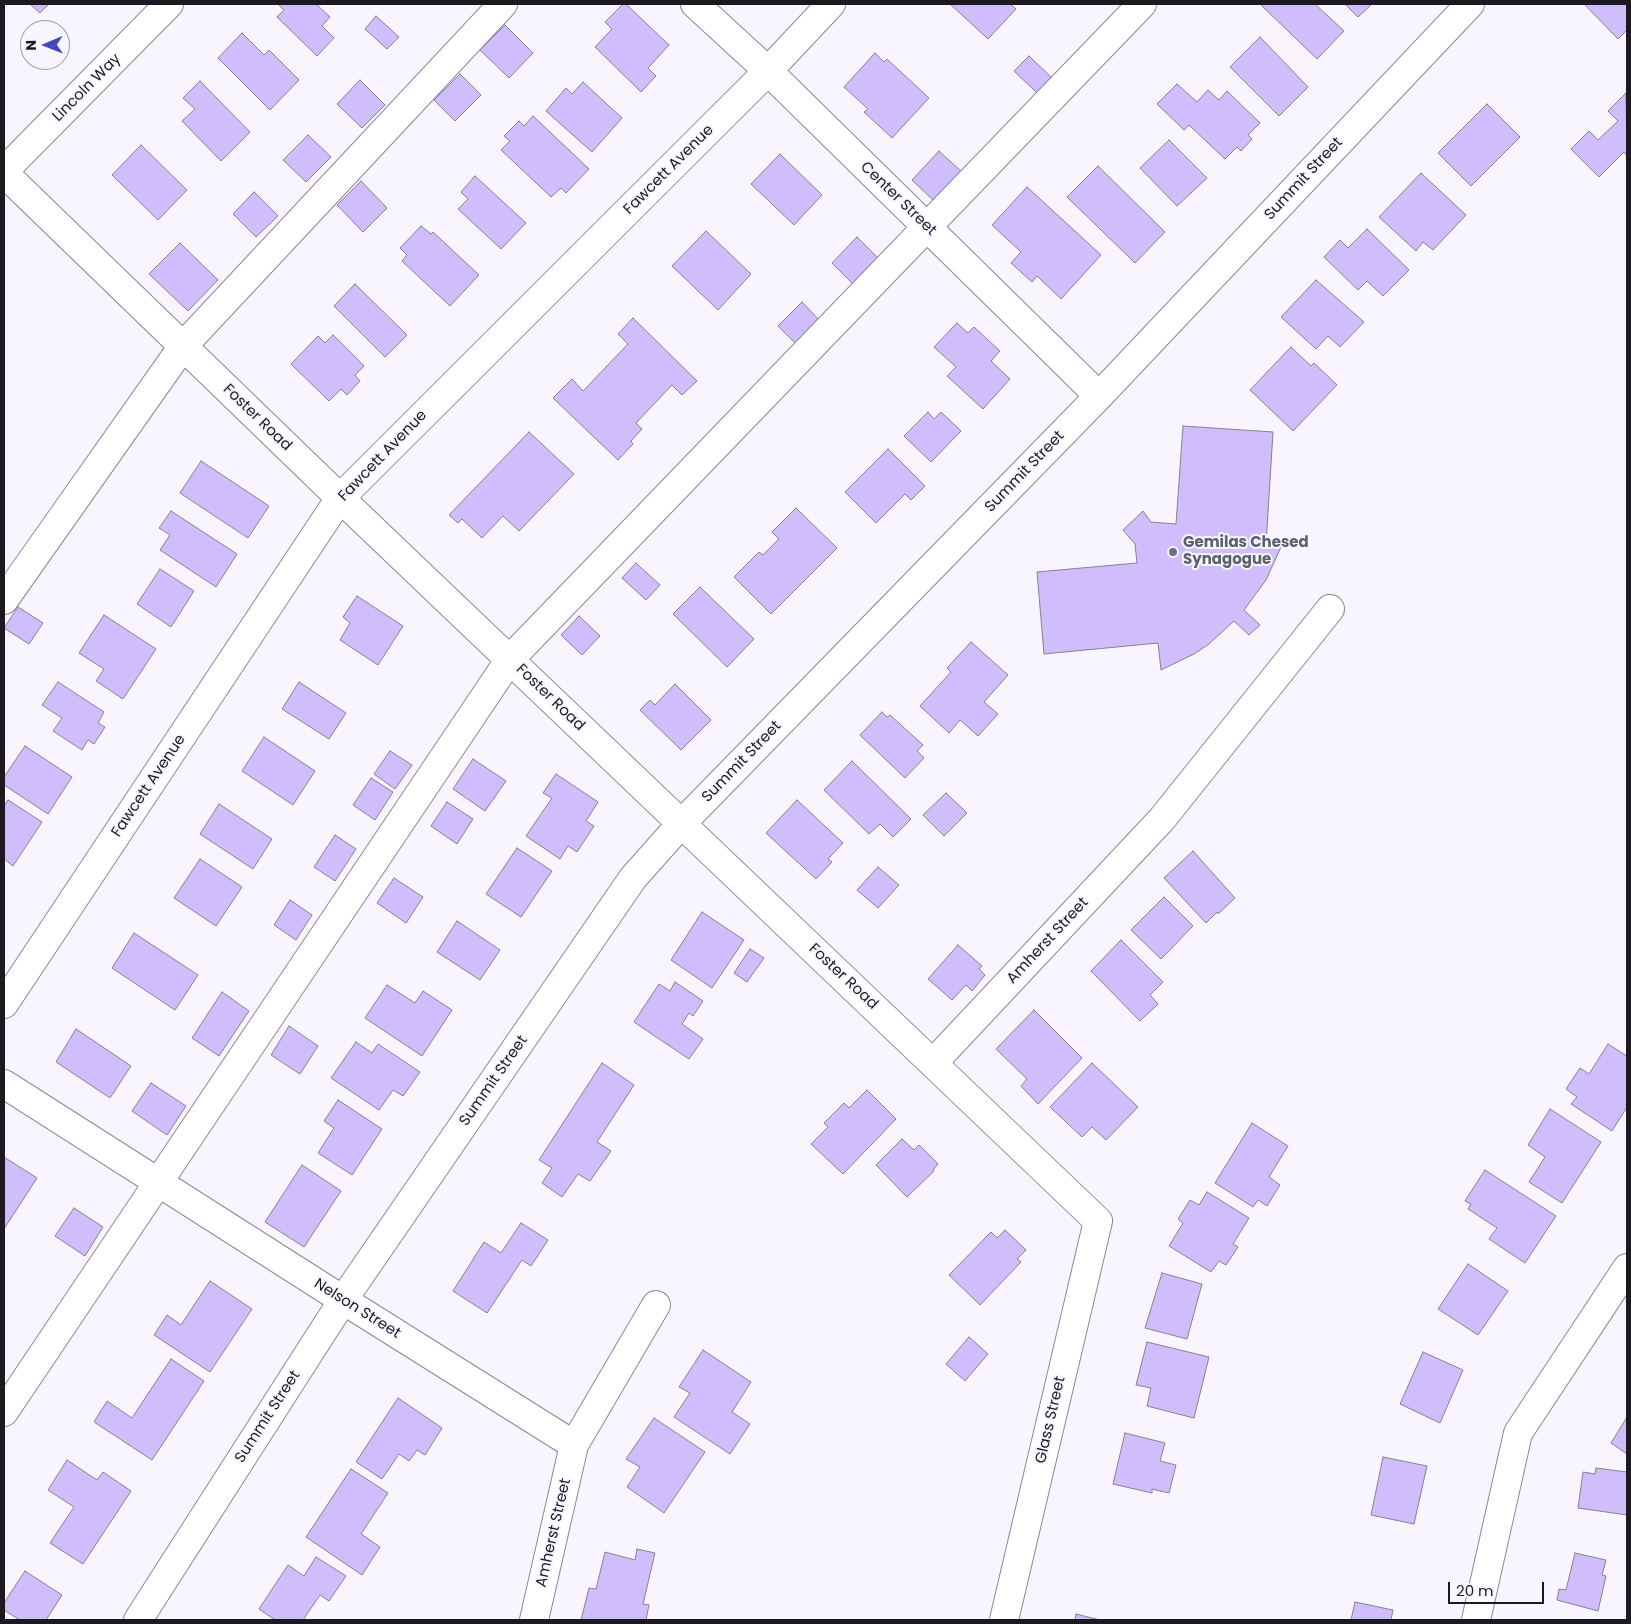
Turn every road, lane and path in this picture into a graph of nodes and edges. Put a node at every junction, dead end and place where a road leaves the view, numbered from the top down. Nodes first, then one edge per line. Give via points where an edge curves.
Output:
1 (169, 4) edge
2 (503, 4) edge
3 (696, 4) edge
4 (832, 4) edge
5 (1142, 4) edge
6 (1470, 4) edge
7 (768, 71) junction
8 (4, 172) edge
9 (927, 227) junction
10 (183, 346) junction
11 (1099, 396) junction
12 (340, 498) junction
13 (4, 600) edge
14 (1330, 609) dead end
15 (510, 659) junction
16 (681, 824) junction
17 (4, 1004) edge
18 (933, 1063) junction
19 (4, 1084) edge
20 (158, 1182) junction
21 (1098, 1221) joint
22 (1627, 1268) edge
23 (343, 1300) junction
24 (656, 1305) dead end
25 (4, 1412) edge
26 (574, 1445) junction
27 (138, 1620) edge
28 (534, 1620) edge
29 (1004, 1620) edge
30 (1476, 1620) edge

1 - 8 street, Lincoln Way
2 - 10 street
3 - 7 street, Center Street
4 - 7 street, Fawcett Avenue
5 - 9 street
6 - 11 street, Summit Street
7 - 9 street, Center Street
7 - 12 street, Fawcett Avenue
8 - 10 street, Foster Road
9 - 11 street, Center Street
9 - 15 street
10 - 12 street, Foster Road
10 - 13 street
11 - 16 street, Summit Street
12 - 15 street, Foster Road
12 - 17 street, Fawcett Avenue
14 - 18 street, Amherst Street via 1162,819
15 - 16 street, Foster Road
15 - 20 street
16 - 18 street, Foster Road
16 - 23 street, Summit Street via 634,878
18 - 21 street, Foster Road
19 - 20 street, Nelson Street
20 - 23 street, Nelson Street
20 - 25 street
21 - 29 street, Glass Street
22 - 30 street via 1518,1433
23 - 26 street, Nelson Street
23 - 27 street, Summit Street
24 - 26 street
26 - 28 street, Amherst Street

